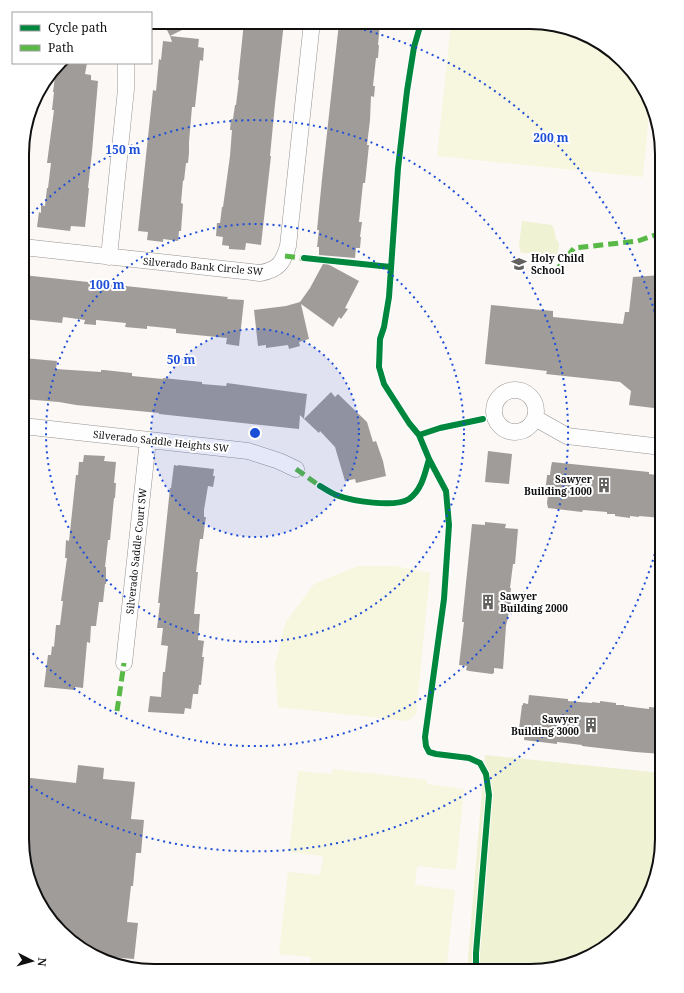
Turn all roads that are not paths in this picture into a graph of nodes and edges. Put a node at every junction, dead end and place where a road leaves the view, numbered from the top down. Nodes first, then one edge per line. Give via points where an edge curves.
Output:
1 (311, 29) edge
2 (126, 64) edge
3 (29, 248) edge
4 (109, 257) junction
5 (535, 418) dead end
6 (29, 427) edge
7 (148, 440) junction
8 (655, 446) edge
9 (296, 469) dead end
10 (124, 662) dead end

1 - 4 street, Silverado Bank Circle SW via 288,246 279,265 260,273
2 - 4 street via 126,89
3 - 4 street, Silverado Bank Circle SW
5 - 8 street via 567,436
6 - 7 street, Silverado Saddle Heights SW
7 - 9 street, Silverado Saddle Heights SW via 248,451
7 - 10 street, Silverado Saddle Court SW

